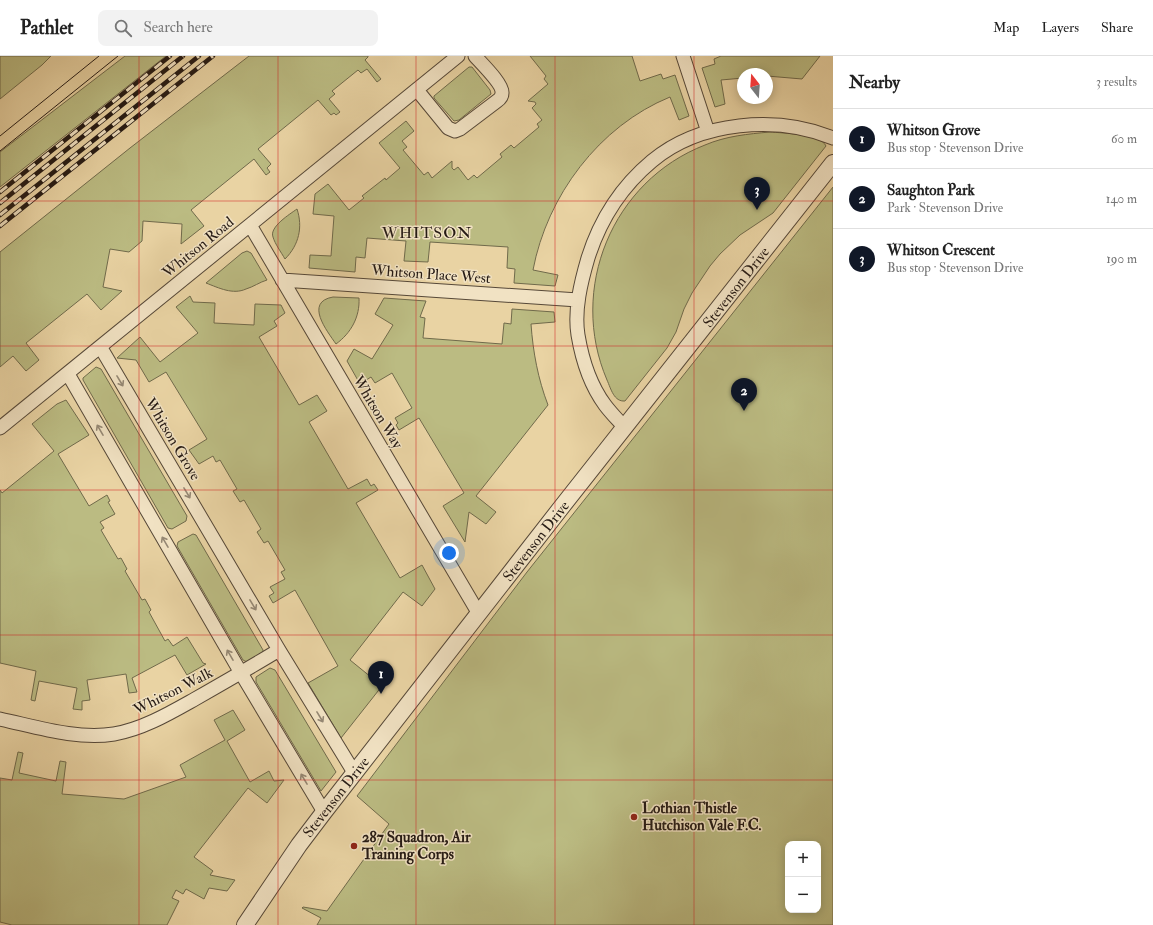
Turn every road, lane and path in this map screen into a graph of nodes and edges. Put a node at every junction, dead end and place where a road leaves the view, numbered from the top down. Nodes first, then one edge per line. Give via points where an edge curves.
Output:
1 (458, 56) edge
2 (475, 56) edge
3 (683, 56) edge
4 (417, 90) junction
5 (708, 132) junction
6 (833, 138) edge
7 (833, 163) edge
8 (250, 225) junction
9 (282, 280) junction
10 (578, 300) junction
11 (101, 348) junction
12 (68, 374) junction
13 (0, 428) edge
14 (625, 428) junction
15 (479, 614) junction
16 (279, 650) junction
17 (241, 673) junction
18 (0, 719) edge
19 (355, 774) junction
20 (324, 812) junction
21 (245, 925) edge

1 - 4 street, Whitson Road
2 - 4 street via 501,86 502,96 460,129 455,131 448,128
3 - 5 street
4 - 8 street, Whitson Road
5 - 6 street via 767,124 808,130
5 - 10 street via 676,146 653,160 621,194 609,211 591,249
7 - 14 street, Stevenson Drive
8 - 9 street, Whitson Way
8 - 11 street, Whitson Road
9 - 10 street, Whitson Place West
9 - 15 street, Whitson Way
10 - 14 street via 578,334 589,373 604,404
11 - 12 street, Whitson Road
11 -> 16 street, Whitson Grove
12 - 13 street, Whitson Road
17 -> 12 street
14 - 15 street, Stevenson Drive
15 - 19 street, Stevenson Drive
16 - 17 street
16 -> 19 street, Whitson Grove
17 - 18 street, Whitson Walk via 149,724 114,734 79,734
20 -> 17 street
19 - 20 street, Stevenson Drive
20 - 21 street, Stevenson Drive

